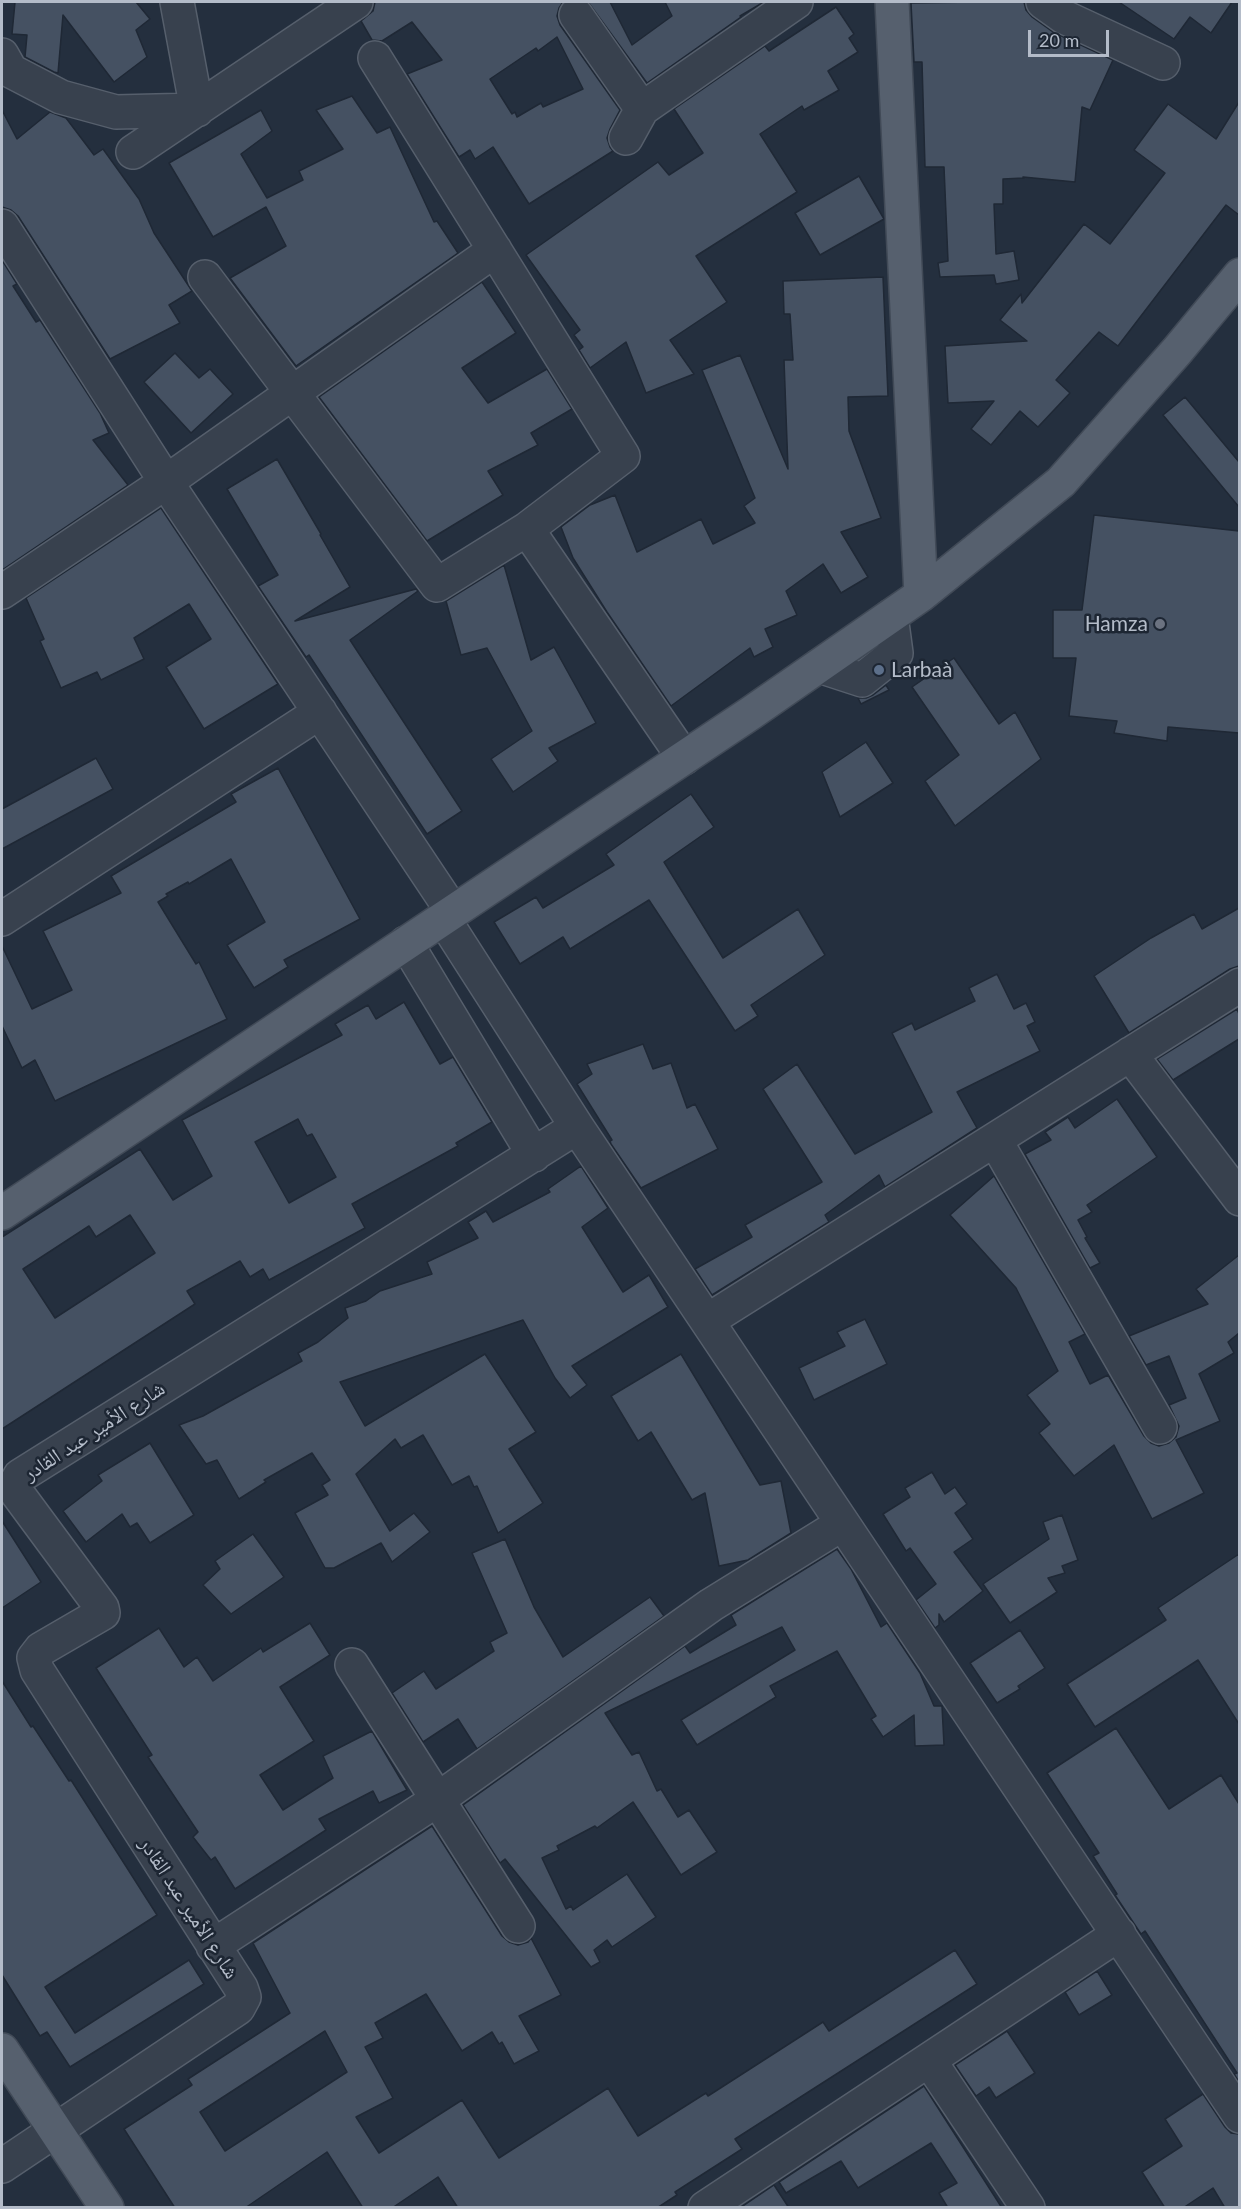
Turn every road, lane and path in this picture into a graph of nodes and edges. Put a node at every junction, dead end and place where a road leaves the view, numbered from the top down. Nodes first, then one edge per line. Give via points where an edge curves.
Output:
1 (177, 2) edge
2 (356, 2) edge
3 (796, 2) edge
4 (892, 2) edge
5 (1043, 2) edge
6 (576, 15) dead end
7 (2, 55) edge
8 (375, 58) dead end
9 (1162, 63) dead end
10 (642, 109) junction
11 (197, 110) junction
12 (626, 138) dead end
13 (133, 152) dead end
14 (2, 226) edge
15 (495, 250) junction
16 (1239, 275) edge
17 (205, 277) dead end
18 (292, 392) junction
19 (166, 482) junction
20 (527, 529) junction
21 (2, 592) edge
22 (921, 595) junction
23 (320, 712) junction
24 (684, 758) junction
25 (448, 915) junction
26 (2, 919) edge
27 (406, 944) junction
28 (1237, 991) edge
29 (1130, 1054) junction
30 (577, 1127) junction
31 (995, 1140) junction
32 (534, 1155) junction
33 (1239, 1198) edge
34 (2, 1212) edge
35 (707, 1321) junction
36 (1160, 1427) dead end
37 (842, 1524) junction
38 (352, 1665) dead end
39 (438, 1800) junction
40 (518, 1926) dead end
41 (1119, 1934) junction
42 (213, 1946) junction
43 (2, 2050) edge
44 (929, 2060) junction
45 (1239, 2116) edge
46 (54, 2129) junction
47 (2, 2166) edge
48 (107, 2208) edge
49 (705, 2208) edge
50 (1028, 2208) edge

1 - 11 street
2 - 11 street
3 - 10 street
4 - 22 main road
5 - 9 street via 1064,17
6 - 10 street
7 - 11 street via 11,70 61,97 116,112
8 - 15 street
10 - 12 street
11 - 13 street
14 - 19 street
15 - 18 street
15 - 20 street via 623,456
16 - 22 main road via 1061,482
17 - 18 street
18 - 19 street
18 - 20 street via 438,585
19 - 21 street
19 - 23 street
20 - 24 street
22 - 24 main road
23 - 25 street
23 - 26 street
24 - 25 main road
25 - 27 main road
25 - 30 street
27 - 32 street
27 - 34 main road
28 - 29 street
29 - 31 street
29 - 33 street
30 - 32 street, شارع الأمير عبد القادر
30 - 35 street
31 - 35 street
31 - 36 street
32 - 42 street, شارع الأمير عبد القادر via 20,1476 16,1483 16,1493 103,1613 41,1649 34,1658 38,1670
35 - 37 street
37 - 39 street via 711,1605
37 - 41 street
38 - 39 street
39 - 40 street
39 - 42 street
41 - 44 street
41 - 45 street
42 - 46 street, شارع الأمير عبد القادر via 241,1988 244,1997 238,2008
43 - 46 main road
44 - 49 street
44 - 50 street
46 - 47 street, شارع الأمير عبد القادر
46 - 48 main road

